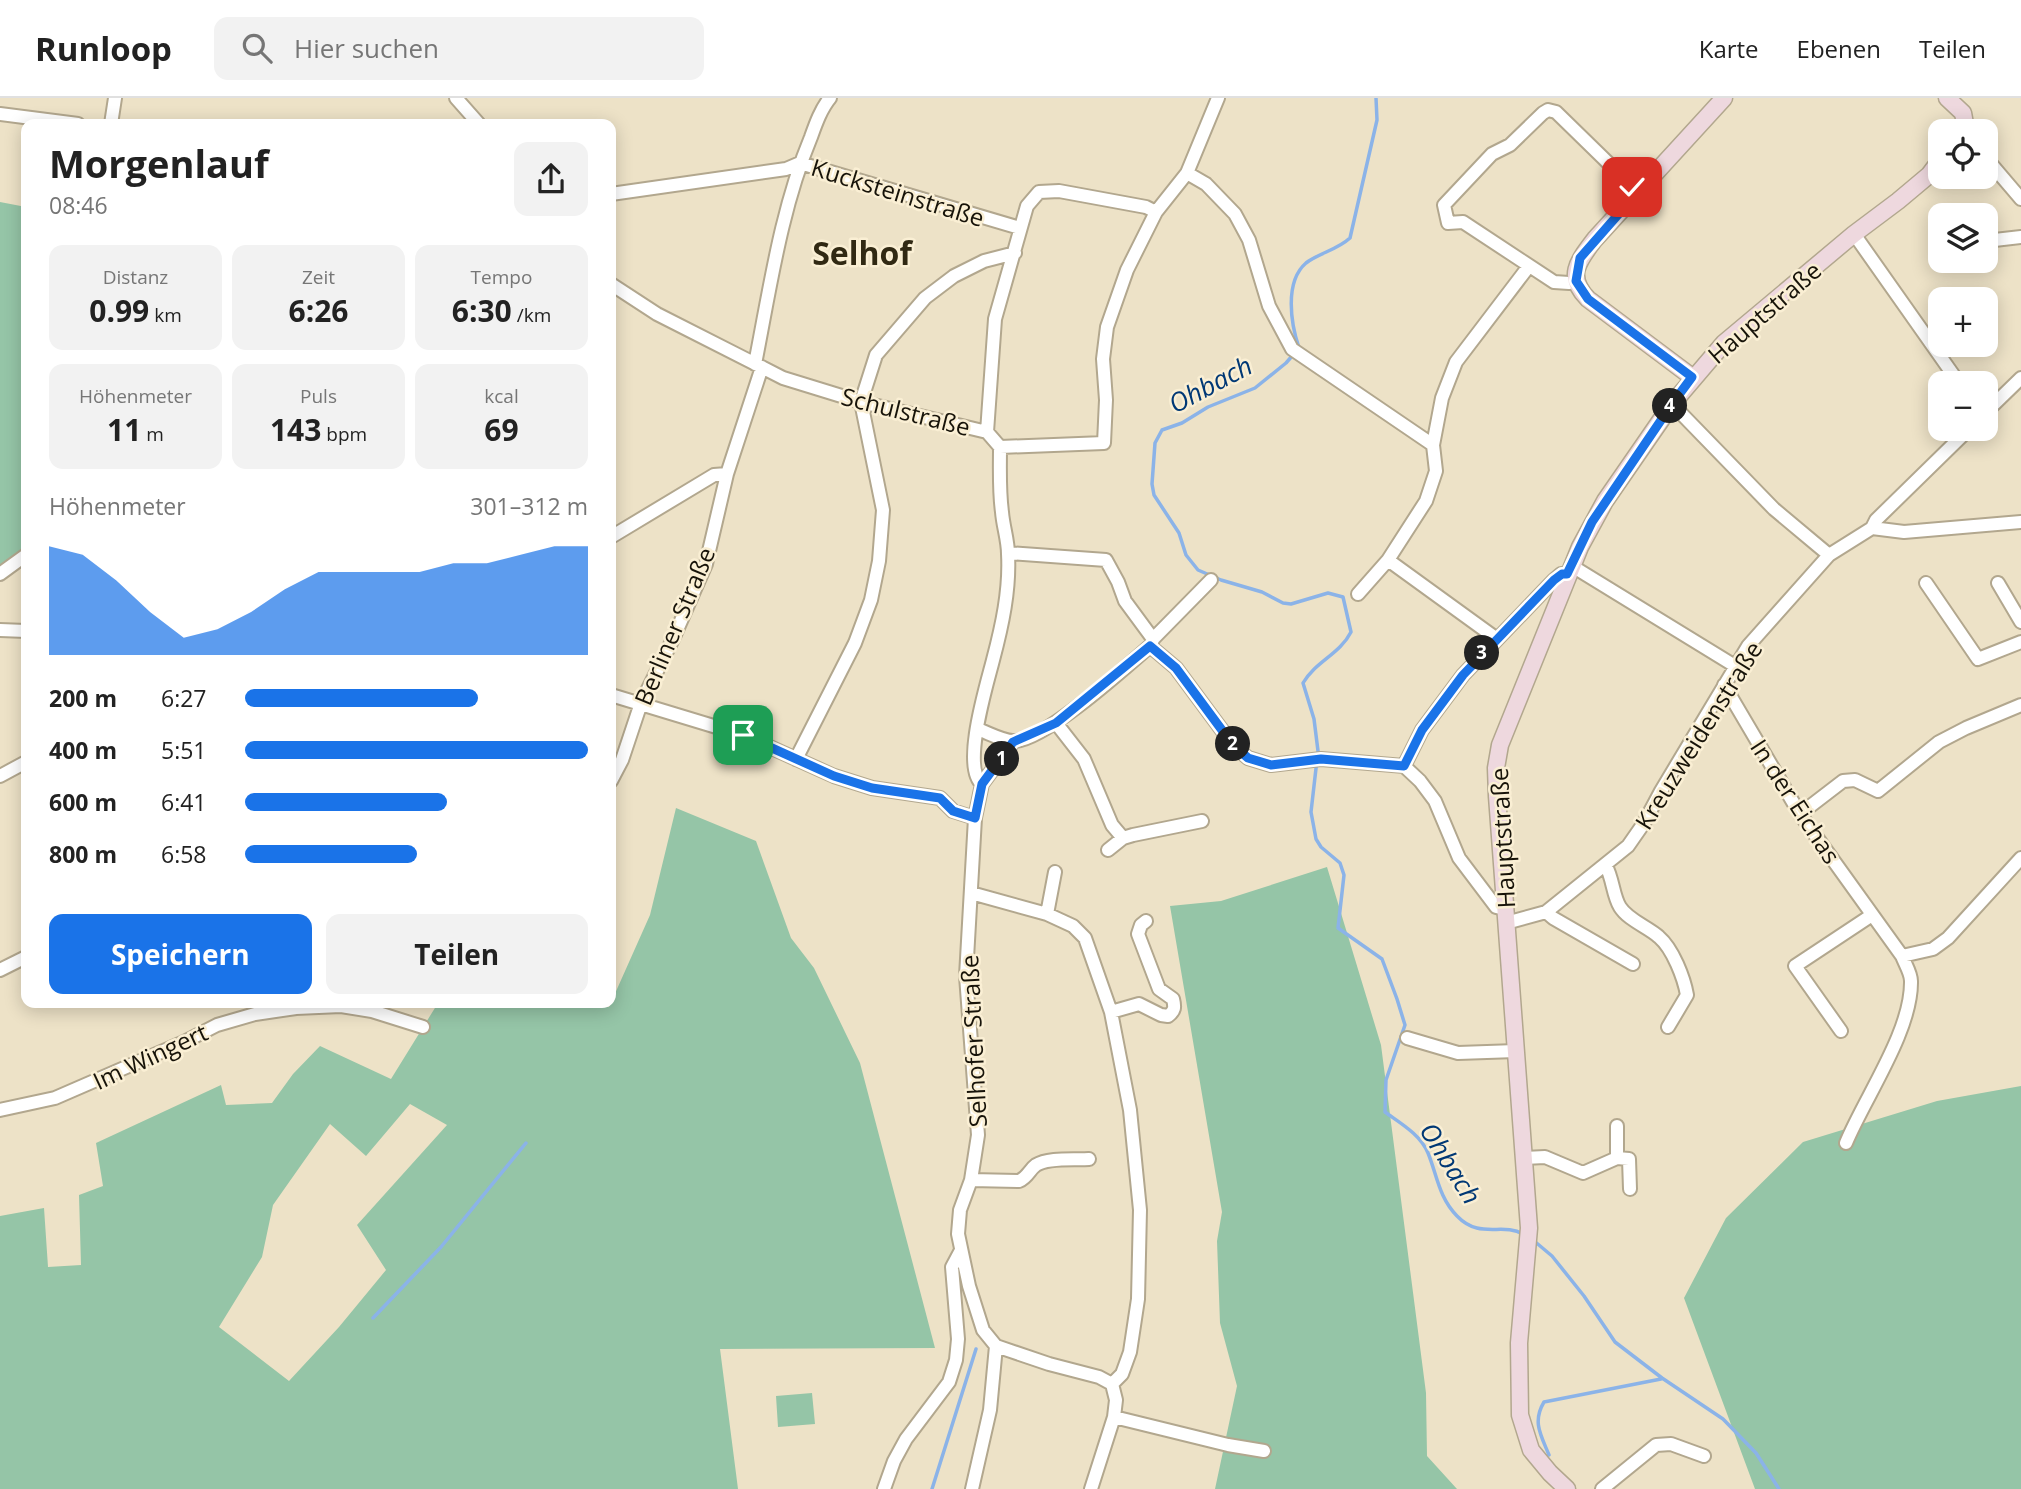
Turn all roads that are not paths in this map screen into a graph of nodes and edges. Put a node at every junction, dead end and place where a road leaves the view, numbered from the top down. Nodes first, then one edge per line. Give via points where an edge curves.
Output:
1 (115, 98) edge
2 (457, 98) edge
3 (830, 98) edge
4 (1724, 98) edge
5 (1947, 98) edge
6 (1213, 100) edge
7 (0, 114) edge
8 (39, 119) edge
9 (112, 119) edge
10 (475, 119) edge
11 (1964, 119) edge
12 (800, 163) junction
13 (1998, 172) edge
14 (1187, 173) junction
15 (1928, 176) edge
16 (1638, 192) junction
17 (616, 193) edge
18 (2021, 199) edge
19 (1156, 212) junction
20 (1020, 228) junction
21 (1854, 234) junction
22 (2021, 237) edge
23 (1998, 240) edge
24 (1015, 253) junction
25 (1529, 266) junction
26 (1576, 281) junction
27 (616, 287) edge
28 (759, 366) junction
29 (1951, 371) edge
30 (1692, 377) junction
31 (2021, 378) edge
32 (1998, 400) edge
33 (861, 402) junction
34 (1672, 404) junction
35 (987, 432) junction
36 (1957, 441) edge
37 (1433, 445) junction
38 (1000, 447) junction
39 (728, 471) junction
40 (2021, 522) edge
41 (1874, 524) junction
42 (616, 534) edge
43 (1008, 553) junction
44 (1829, 555) junction
45 (21, 559) edge
46 (1388, 560) junction
47 (1570, 570) junction
48 (0, 574) edge
49 (1211, 580) dead end
50 (1926, 583) dead end
51 (1998, 583) dead end
52 (1358, 594) dead end
53 (2021, 622) edge
54 (0, 630) edge
55 (21, 631) edge
56 (1497, 639) junction
57 (1152, 643) junction
58 (2018, 644) edge
59 (2021, 659) edge
60 (1735, 666) junction
61 (1724, 685) junction
62 (616, 696) edge
63 (640, 703) junction
64 (2021, 705) edge
65 (1056, 723) junction
66 (977, 729) junction
67 (1013, 742) junction
68 (796, 759) junction
69 (21, 765) edge
70 (1404, 766) junction
71 (616, 772) edge
72 (0, 776) edge
73 (982, 784) junction
74 (1800, 814) junction
75 (975, 818) junction
76 (1202, 821) dead end
77 (1123, 838) junction
78 (1108, 850) dead end
79 (2021, 858) edge
80 (1606, 866) junction
81 (1055, 872) dead end
82 (971, 893) junction
83 (1546, 912) junction
84 (1046, 914) junction
85 (1872, 915) junction
86 (1506, 916) junction
87 (1146, 920) dead end
88 (1902, 956) junction
89 (21, 960) edge
90 (1633, 964) dead end
91 (0, 970) edge
92 (296, 1008) edge
93 (353, 1008) edge
94 (1111, 1012) junction
95 (424, 1027) dead end
96 (1668, 1027) dead end
97 (1841, 1031) dead end
98 (1407, 1038) dead end
99 (1516, 1051) junction
100 (0, 1110) edge
101 (1617, 1126) dead end
102 (1846, 1143) dead end
103 (1524, 1158) junction
104 (1617, 1158) junction
105 (1089, 1159) dead end
106 (971, 1181) junction
107 (1630, 1189) dead end
108 (960, 1252) junction
109 (996, 1346) junction
110 (1112, 1384) junction
111 (1114, 1417) junction
112 (1264, 1451) dead end
113 (1704, 1456) dead end
114 (884, 1489) edge
115 (972, 1489) edge
116 (1091, 1489) edge
117 (1567, 1489) edge
118 (1602, 1489) edge

1 - 9 street
2 - 10 street
3 - 12 street, Berliner Straße
4 - 16 main road
5 - 11 main road
6 - 14 street
7 - 8 street
12 - 17 street, Kucksteinstraße via 786,169
12 - 20 street, Kucksteinstraße
12 - 28 street, Berliner Straße via 776,255
13 - 18 street
14 - 19 street
14 - 37 street via 1206,184 1235,214 1250,240 1269,306 1296,351
15 - 21 main road, Hauptstraße
16 - 25 street via 1556,112 1543,113 1510,145 1492,154 1444,205 1448,223 1463,222
16 - 26 main road via 1580,258
19 - 20 street via 1071,193 1039,192 1027,206
19 - 38 street, Schulstraße via 1107,327 1104,443
20 - 24 street
21 - 29 street
21 - 30 main road, Hauptstraße via 1724,343
22 - 23 street
24 - 33 street via 984,261 925,298 876,355
24 - 35 street via 995,319
25 - 26 street via 1554,282
25 - 37 street via 1456,362 1441,398
26 - 30 main road via 1588,299
27 - 28 street, Schulstraße via 657,314
28 - 33 street, Schulstraße
28 - 39 street, Berliner Straße
30 - 34 main road, Hauptstraße
31 - 32 street
33 - 35 street, Schulstraße
33 - 68 street via 883,510 871,600 856,643
34 - 44 street via 1774,509
34 - 47 main road, Hauptstraße via 1592,522
35 - 38 street, Schulstraße
36 - 41 street, Kreuzweidenstraße
37 - 46 street via 1436,471 1426,502
38 - 43 street, Selhofer Straße via 1000,498
39 - 42 street
39 - 63 street, Berliner Straße via 706,564
40 - 41 street via 1904,532
41 - 44 street, Kreuzweidenstraße
43 - 57 street via 1106,560
43 - 66 street, Selhofer Straße via 1002,625
44 - 60 street, Kreuzweidenstraße
45 - 48 street
46 - 52 street
46 - 56 street
47 - 56 street via 1554,580
47 - 60 street
47 - 86 main road, Hauptstraße via 1497,757
49 - 57 street
50 - 58 street via 1978,659
51 - 53 street
54 - 55 street
56 - 70 street via 1422,730
57 - 65 street
57 - 70 street via 1248,758 1271,765 1316,759
58 - 59 street
60 - 61 street, Kreuzweidenstraße
61 - 74 street, In der Eichas
61 - 80 street, Kreuzweidenstraße via 1644,823
62 - 63 street
63 - 68 street via 743,735
63 - 71 street, Berliner Straße
64 - 74 street via 1939,742 1878,791 1855,780 1843,781
65 - 67 street
65 - 77 street via 1084,759 1112,825
66 - 67 street
66 - 73 street, Selhofer Straße via 974,764
67 - 73 street
68 - 75 street via 872,788 940,798 953,811
69 - 72 street
70 - 86 street via 1435,801 1459,858
73 - 75 street, Selhofer Straße
74 - 85 street, In der Eichas
75 - 82 street, Selhofer Straße
76 - 77 street
77 - 78 street
79 - 88 street via 1948,938 1933,949
80 - 83 street, Kreuzweidenstraße
80 - 96 street via 1619,906 1662,939 1679,966 1688,995
81 - 84 street
82 - 84 street
82 - 106 street, Selhofer Straße via 966,976 978,1135
83 - 86 street, Kreuzweidenstraße
83 - 90 street
84 - 94 street via 1073,926 1084,938
85 - 88 street, In der Eichas
85 - 97 street via 1796,967
86 - 99 main road, Hauptstraße
87 - 94 street via 1138,934 1158,989 1173,999 1173,1012 1161,1015 1139,1004
88 - 102 street, In der Eichas via 1912,978 1909,1003 1894,1045
89 - 91 street
92 - 100 street, Im Wingert via 217,1025 55,1098
93 - 95 street, Im Wingert
94 - 110 street via 1136,1158 1140,1244 1129,1352 1122,1374
98 - 99 street via 1458,1053
99 - 103 main road, Hauptstraße
101 - 104 street
103 - 104 street via 1545,1157 1583,1173
103 - 117 main road, Hauptstraße via 1529,1228 1519,1343 1522,1425 1531,1450
104 - 107 street via 1629,1158
105 - 106 street via 1040,1163 1019,1181
106 - 108 street, Selhofer Straße via 960,1210
108 - 109 street via 983,1330
108 - 114 street, Selhofer Straße via 952,1267 958,1339 949,1382 906,1439
109 - 110 street
109 - 115 street via 990,1410
110 - 111 street
111 - 112 street
111 - 116 street
113 - 118 street via 1671,1444 1656,1445

